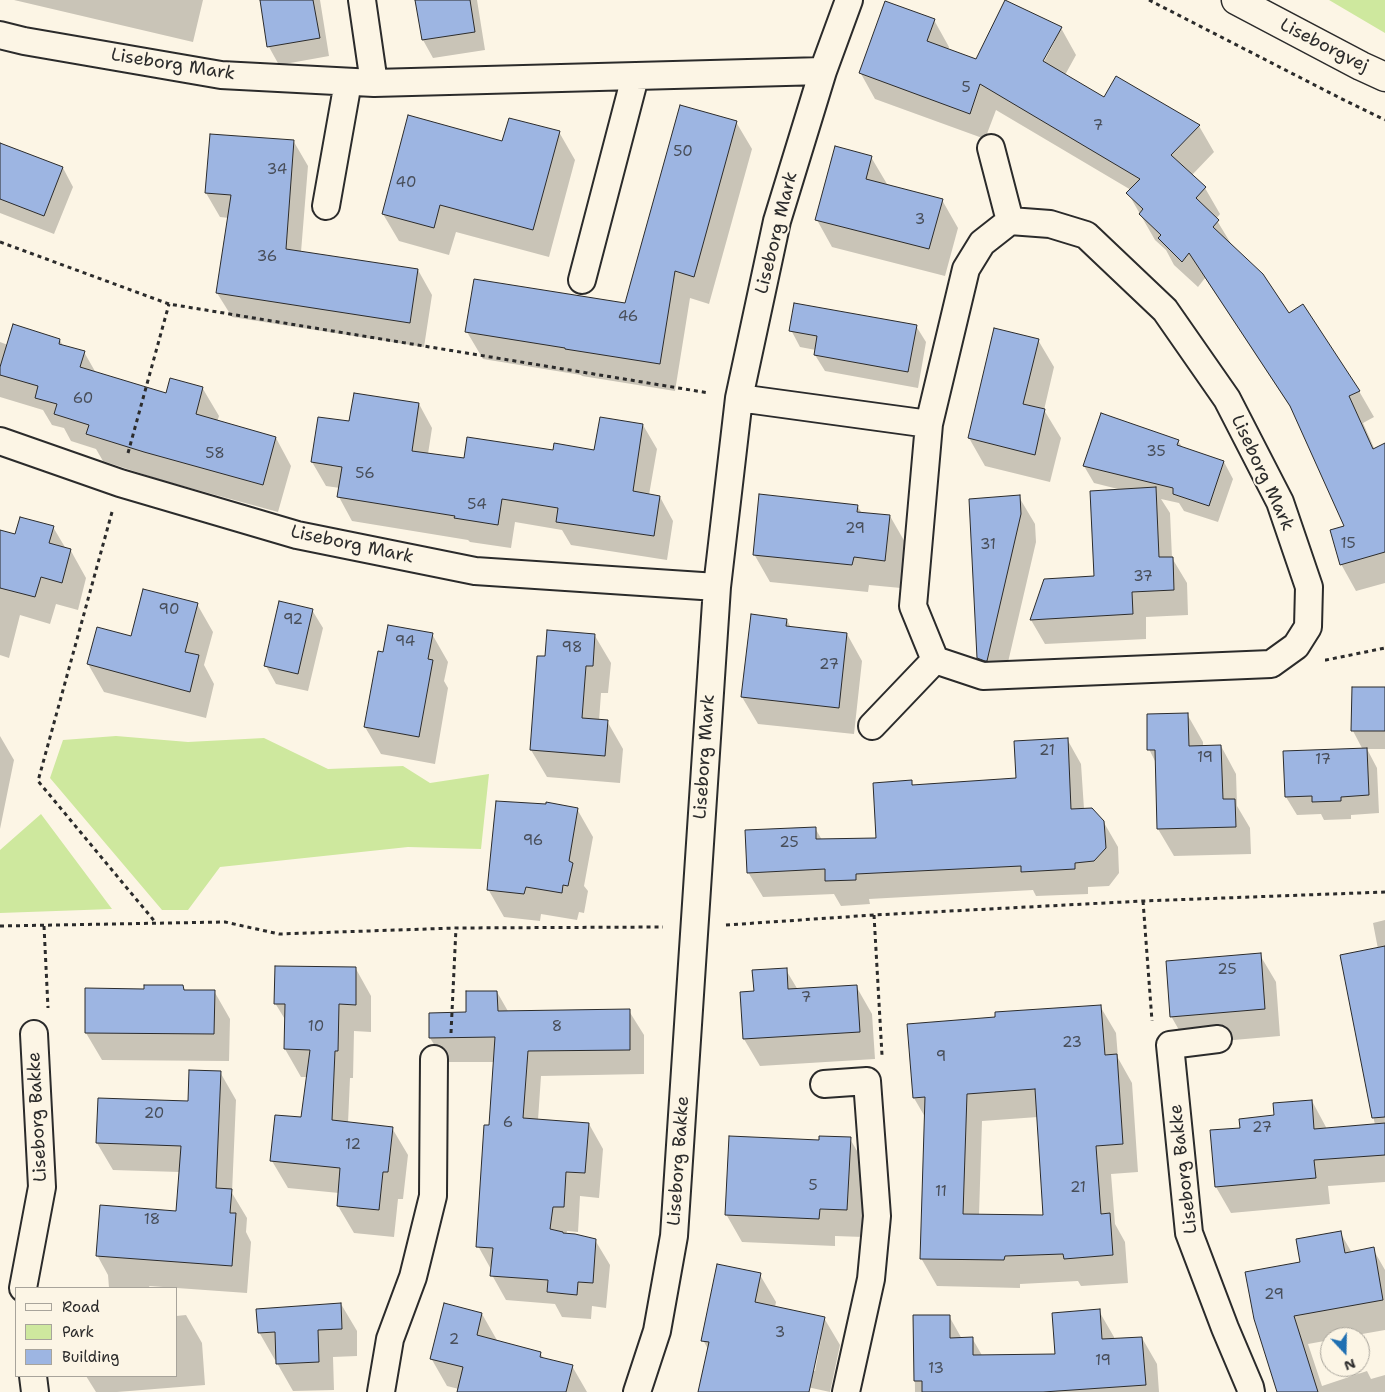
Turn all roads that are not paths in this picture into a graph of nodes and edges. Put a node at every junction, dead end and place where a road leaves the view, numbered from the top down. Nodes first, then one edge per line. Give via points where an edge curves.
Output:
1 (362, 0) edge
2 (849, 0) edge
3 (1236, 0) edge
4 (0, 35) edge
5 (822, 71) junction
6 (635, 77) junction
7 (1385, 77) edge
8 (348, 82) junction
9 (374, 83) junction
10 (991, 148) dead end
11 (326, 206) dead end
12 (1010, 221) junction
13 (582, 280) dead end
14 (739, 398) junction
15 (929, 424) junction
16 (0, 441) edge
17 (716, 587) junction
18 (935, 660) junction
19 (872, 726) dead end
20 (694, 927) joint
21 (34, 1034) road end
22 (1218, 1039) dead end
23 (434, 1059) road end
24 (824, 1084) dead end
25 (23, 1287) edge
26 (32, 1377) edge
27 (35, 1392) edge
28 (381, 1392) edge
29 (637, 1392) edge
30 (846, 1392) edge
31 (1250, 1392) edge

1 - 9 street
2 - 5 street, Liseborg Mark
3 - 7 street, Liseborgvej
4 - 8 street, Liseborg Mark via 221,75
5 - 6 street, Liseborg Mark
5 - 14 street, Liseborg Mark via 777,221
6 - 9 street, Liseborg Mark
6 - 13 street
8 - 9 street, Liseborg Mark
8 - 11 street
10 - 12 street
12 - 15 street via 982,243 966,269
12 - 18 street, Liseborg Mark via 1050,224 1086,235 1165,310 1227,399 1280,502 1309,587 1308,627 1296,646 1271,664 983,676
14 - 15 street
14 - 17 street, Liseborg Mark
15 - 18 street via 913,606
16 - 17 street, Liseborg Mark via 120,483 297,535 474,571
17 - 20 street, Liseborg Mark
18 - 19 street
20 - 29 street, Liseborg Bakke via 674,1236 656,1331
21 - 25 street, Liseborg Bakke via 42,1187
22 - 31 street, Liseborg Bakke via 1170,1044 1189,1233
23 - 28 street via 433,1196 413,1277 390,1340
24 - 30 street via 867,1081 877,1216 871,1279
26 - 27 street

